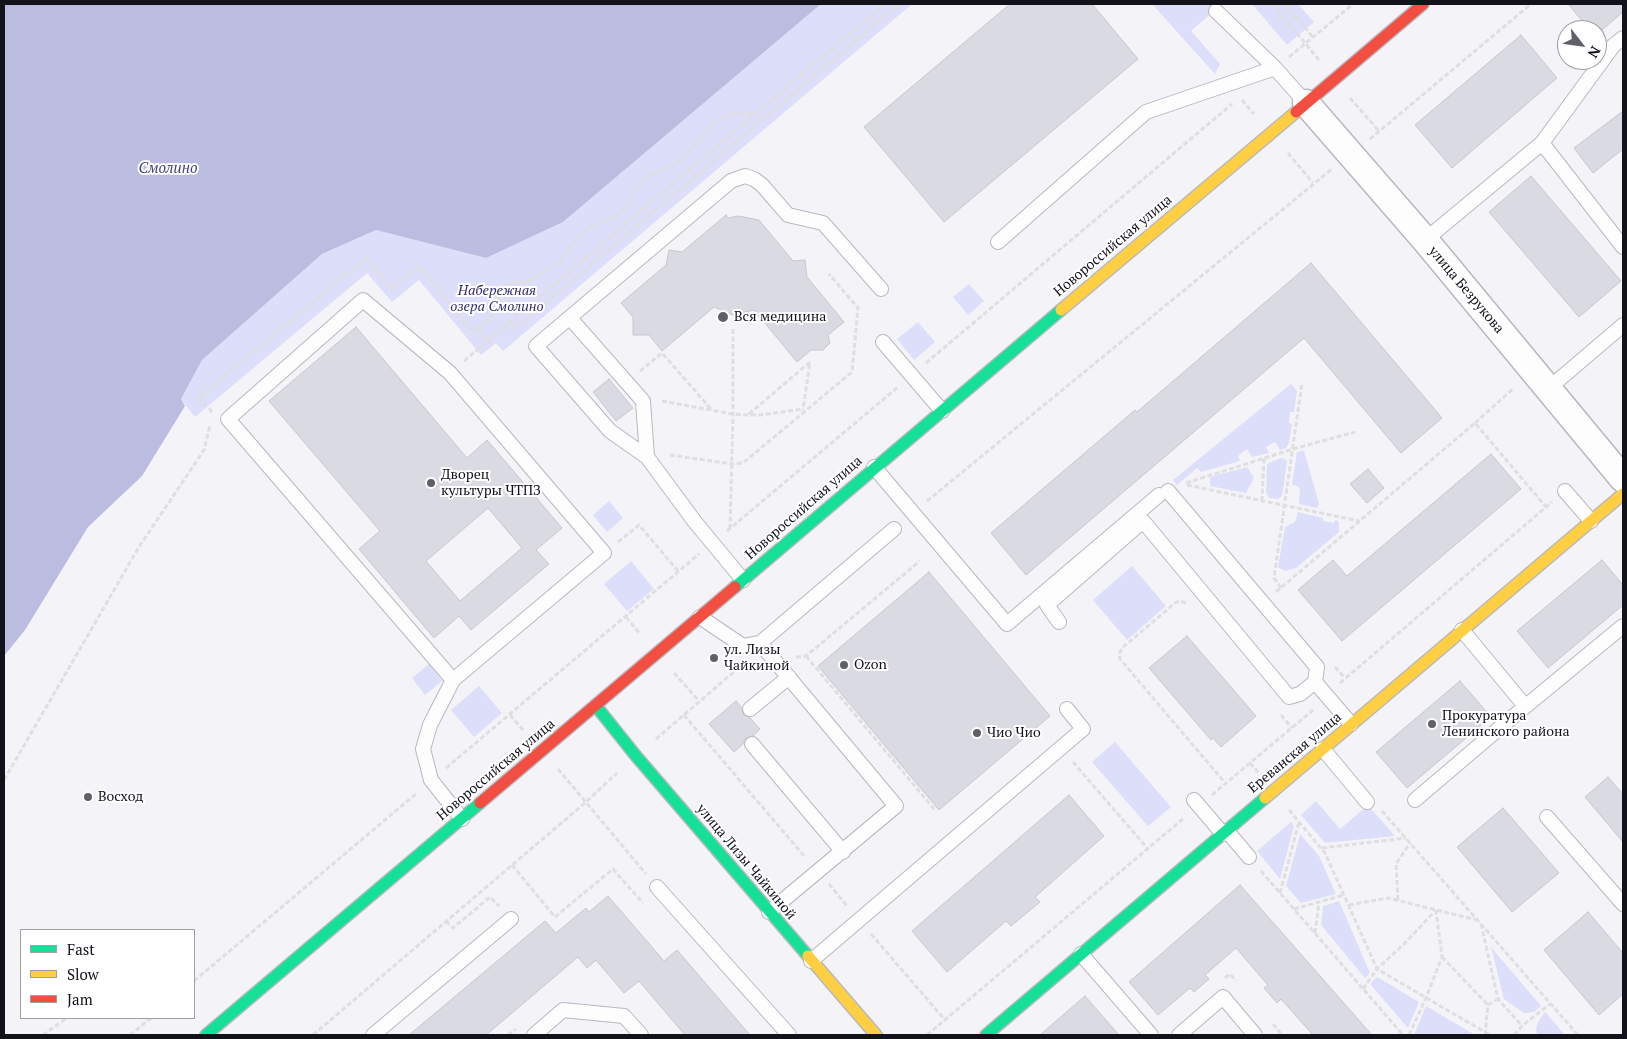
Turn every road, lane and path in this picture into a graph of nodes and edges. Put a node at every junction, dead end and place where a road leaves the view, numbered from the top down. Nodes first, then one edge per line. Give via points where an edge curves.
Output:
1 (885, 4) edge
2 (899, 4) edge
3 (1285, 4) edge
4 (1353, 4) edge
5 (1423, 4) edge
6 (1531, 4) edge
7 (1216, 11) dead end
8 (1313, 37) junction
9 (1623, 38) edge
10 (1275, 68) junction
11 (1306, 103) junction
12 (1232, 104) dead end
13 (756, 113) junction
14 (1542, 143) junction
15 (1352, 154) junction
16 (1425, 240) junction
17 (998, 242) dead end
18 (1623, 247) edge
19 (829, 274) dead end
20 (531, 280) junction
21 (881, 290) dead end
22 (499, 310) junction
23 (570, 318) junction
24 (510, 322) junction
25 (1623, 325) edge
26 (732, 327) dead end
27 (478, 328) junction
28 (488, 341) junction
29 (883, 342) dead end
30 (634, 365) dead end
31 (639, 372) junction
32 (450, 373) junction
33 (911, 376) junction
34 (645, 378) dead end
35 (1302, 383) dead end
36 (1514, 388) dead end
37 (1548, 389) junction
38 (656, 400) dead end
39 (712, 410) junction
40 (804, 410) junction
41 (942, 411) junction
42 (213, 413) dead end
43 (733, 414) junction
44 (749, 415) junction
45 (210, 422) dead end
46 (1475, 423) junction
47 (1355, 432) dead end
48 (1293, 449) junction
49 (662, 454) dead end
50 (647, 457) junction
51 (1264, 458) junction
52 (732, 464) junction
53 (874, 467) junction
54 (1623, 479) edge
55 (1565, 491) joint
56 (1623, 494) edge
57 (1262, 501) junction
58 (1284, 505) junction
59 (1546, 507) junction
60 (913, 513) junction
61 (1359, 521) junction
62 (1591, 521) junction
63 (894, 528) dead end
64 (730, 529) junction
65 (714, 543) junction
66 (604, 553) junction
67 (920, 561) dead end
68 (678, 571) junction
69 (743, 580) junction
70 (1281, 588) junction
71 (1274, 594) dead end
72 (1187, 603) dead end
73 (700, 617) junction
74 (1059, 622) dead end
75 (1623, 626) edge
76 (1462, 630) junction
77 (760, 643) junction
78 (806, 656) junction
79 (776, 661) junction
80 (1333, 664) dead end
81 (789, 677) junction
82 (1345, 678) junction
83 (453, 680) junction
84 (1315, 682) junction
85 (1328, 698) junction
86 (596, 706) junction
87 (1525, 706) junction
88 (750, 709) dead end
89 (1067, 709) dead end
90 (1280, 713) dead end
91 (510, 714) junction
92 (1351, 724) junction
93 (1292, 728) junction
94 (752, 744) dead end
95 (1061, 748) junction
96 (1323, 749) junction
97 (542, 751) junction
98 (636, 756) junction
99 (1250, 763) junction
100 (4, 780) edge
101 (431, 780) junction
102 (1226, 784) junction
103 (1273, 791) junction
104 (1415, 800) dead end
105 (586, 802) junction
106 (1367, 802) joint
107 (1197, 803) junction
108 (934, 809) dead end
109 (1547, 817) dead end
110 (462, 819) junction
111 (1299, 822) junction
112 (1225, 832) junction
113 (1406, 838) junction
114 (1410, 843) junction
115 (1322, 848) junction
116 (1148, 849) junction
117 (843, 852) junction
118 (1249, 857) joint
119 (512, 865) junction
120 (656, 886) junction
121 (1280, 893) junction
122 (1344, 895) junction
123 (1398, 900) junction
124 (1319, 902) junction
125 (1623, 904) edge
126 (1348, 905) junction
127 (1294, 909) junction
128 (1436, 910) junction
129 (769, 912) junction
130 (512, 919) joint
131 (446, 921) junction
132 (1479, 922) junction
133 (1315, 933) junction
134 (1081, 954) junction
135 (1442, 957) junction
136 (811, 962) junction
137 (1377, 969) junction
138 (195, 980) edge
139 (1363, 989) junction
140 (1426, 998) junction
141 (1498, 999) junction
142 (1550, 1004) junction
143 (1488, 1005) junction
144 (65, 1019) edge
145 (150, 1019) edge
146 (1522, 1026) junction
147 (1485, 1034) edge
148 (43, 1035) edge
149 (130, 1035) edge
150 (206, 1035) edge
151 (313, 1035) edge
152 (373, 1035) edge
153 (534, 1035) edge
154 (640, 1035) edge
155 (789, 1035) edge
156 (876, 1035) edge
157 (928, 1035) edge
158 (986, 1035) edge
159 (1151, 1035) edge
160 (1179, 1035) edge
161 (1255, 1035) edge
162 (1403, 1035) edge
163 (1409, 1035) edge
164 (1490, 1035) edge
165 (1514, 1035) edge
166 (1578, 1035) edge

1 - 13 path
2 - 24 path via 516,328
3 - 8 path
4 - 8 path
5 - 11 main road, Новороссийская улица
6 - 15 path
7 - 10 lane
8 - 10 path
9 - 14 lane via 1613,46
10 - 11 lane
10 - 17 lane via 1146,112
11 - 15 street, улица Безрукова
11 - 41 main road, Новороссийская улица
12 - 33 path
13 - 20 path via 733,114 712,123 692,150 674,165 650,175 625,208 614,217 589,227 560,260
13 - 24 path
14 - 16 lane
14 - 18 lane
15 - 16 street, улица Безрукова
15 - 60 path
16 - 37 street, улица Безрукова
19 - 40 path via 858,308 852,372
20 - 22 path
20 - 22 path via 499,286
21 - 23 lane via 823,223 788,216 762,185 744,176 731,181
22 - 27 path
23 - 50 lane via 642,401
23 - 50 lane via 536,346 610,431
24 - 28 path
25 - 37 lane
26 - 43 path
27 - 28 path
27 - 42 path via 473,332 419,266 392,289 366,258 199,398
28 - 32 path
29 - 33 lane
30 - 31 path
31 - 34 path
31 - 39 path via 662,352
32 - 66 lane
32 - 83 lane via 362,300 228,419
33 - 41 lane
33 - 64 path
35 - 48 path
36 - 46 path
37 - 54 street, улица Безрукова
38 - 39 path
39 - 43 path
40 - 44 path
40 - 44 path via 810,362
40 - 52 path via 743,463
41 - 53 main road, Новороссийская улица
43 - 44 path
43 - 52 path
45 - 100 path via 204,450 139,547
46 - 59 path
46 - 61 path
47 - 48 path
48 - 51 path
48 - 58 path
49 - 52 path
50 - 65 lane
51 - 57 path
51 - 57 path via 1184,484
52 - 64 path
53 - 60 lane
53 - 69 main road, Новороссийская улица
55 - 59 path
55 - 62 lane
56 - 62 main road, Ереванская улица
57 - 58 path
58 - 61 path
58 - 70 path via 1274,578
59 - 82 path
60 - 84 lane via 1007,624 1164,493 1317,667
61 - 70 path
62 - 76 main road, Ереванская улица
63 - 77 lane
64 - 65 path
65 - 68 path
65 - 69 lane
66 - 68 path via 639,525
66 - 83 lane
67 - 78 path
68 - 91 path
69 - 73 main road, Новороссийская улица
70 - 71 path
72 - 102 path via 1175,603 1122,648 1120,659
73 - 77 lane via 743,646
73 - 86 main road, Новороссийская улица
74 - 84 lane via 1047,605 1144,521 1289,697 1300,694
75 - 87 lane
76 - 87 lane
76 - 92 main road, Ереванская улица
77 - 79 lane
78 - 79 path
78 - 108 path
79 - 81 lane
79 - 98 path via 736,670
80 - 82 path
81 - 88 lane
81 - 117 lane via 896,806
82 - 85 path
83 - 101 lane via 430,726 423,750
84 - 85 lane
85 - 92 lane
85 - 93 path
86 - 97 main road, Новороссийская улица
86 - 98 main road, улица Лизы Чайкиной
87 - 104 lane
89 - 95 lane via 1083,729
90 - 93 path
91 - 97 path
91 - 101 path
92 - 96 main road, Ереванская улица
93 - 99 path
94 - 117 lane
95 - 116 path
95 - 136 lane
96 - 103 main road, Ереванская улица
96 - 106 lane
97 - 105 path
97 - 110 main road, Новороссийская улица
98 - 105 path
98 - 129 main road, улица Лизы Чайкиной
99 - 102 path
99 - 103 path
101 - 110 lane
101 - 138 path
102 - 107 path
103 - 111 path
103 - 112 main road, Ереванская улица
105 - 119 path
105 - 120 path
106 - 113 path via 1376,804
107 - 112 lane
107 - 116 path
109 - 125 lane
110 - 150 main road, Новороссийская улица
111 - 115 path
111 - 121 path
112 - 118 lane
112 - 134 main road, Ереванская улица
113 - 114 path
113 - 115 path
114 - 123 path via 1396,864
114 - 132 path
115 - 122 path
116 - 157 path
117 - 129 lane
118 - 121 path
119 - 120 path via 555,917 613,869 646,907
119 - 131 path
120 - 155 lane
121 - 127 path
122 - 124 path
122 - 126 path
123 - 126 path via 1388,898
123 - 128 path
124 - 127 path
124 - 133 path
126 - 137 path
127 - 133 path
128 - 132 path
128 - 135 path
128 - 137 path
129 - 136 main road, улица Лизы Чайкиной
130 - 131 path via 490,897 453,928
130 - 152 lane
131 - 151 path
132 - 141 path
132 - 142 path
133 - 139 path
134 - 158 main road, Ереванская улица
134 - 159 lane
135 - 140 path
135 - 143 path
136 - 156 main road, улица Лизы Чайкиной
137 - 139 path
137 - 140 path
139 - 162 path
140 - 147 path
140 - 163 path
141 - 143 path
141 - 146 path
142 - 146 path
142 - 166 path
143 - 147 path
144 - 148 path
145 - 149 path
146 - 165 path
147 - 164 path
153 - 154 lane via 563,1010 624,1016
160 - 161 lane via 1223,997

